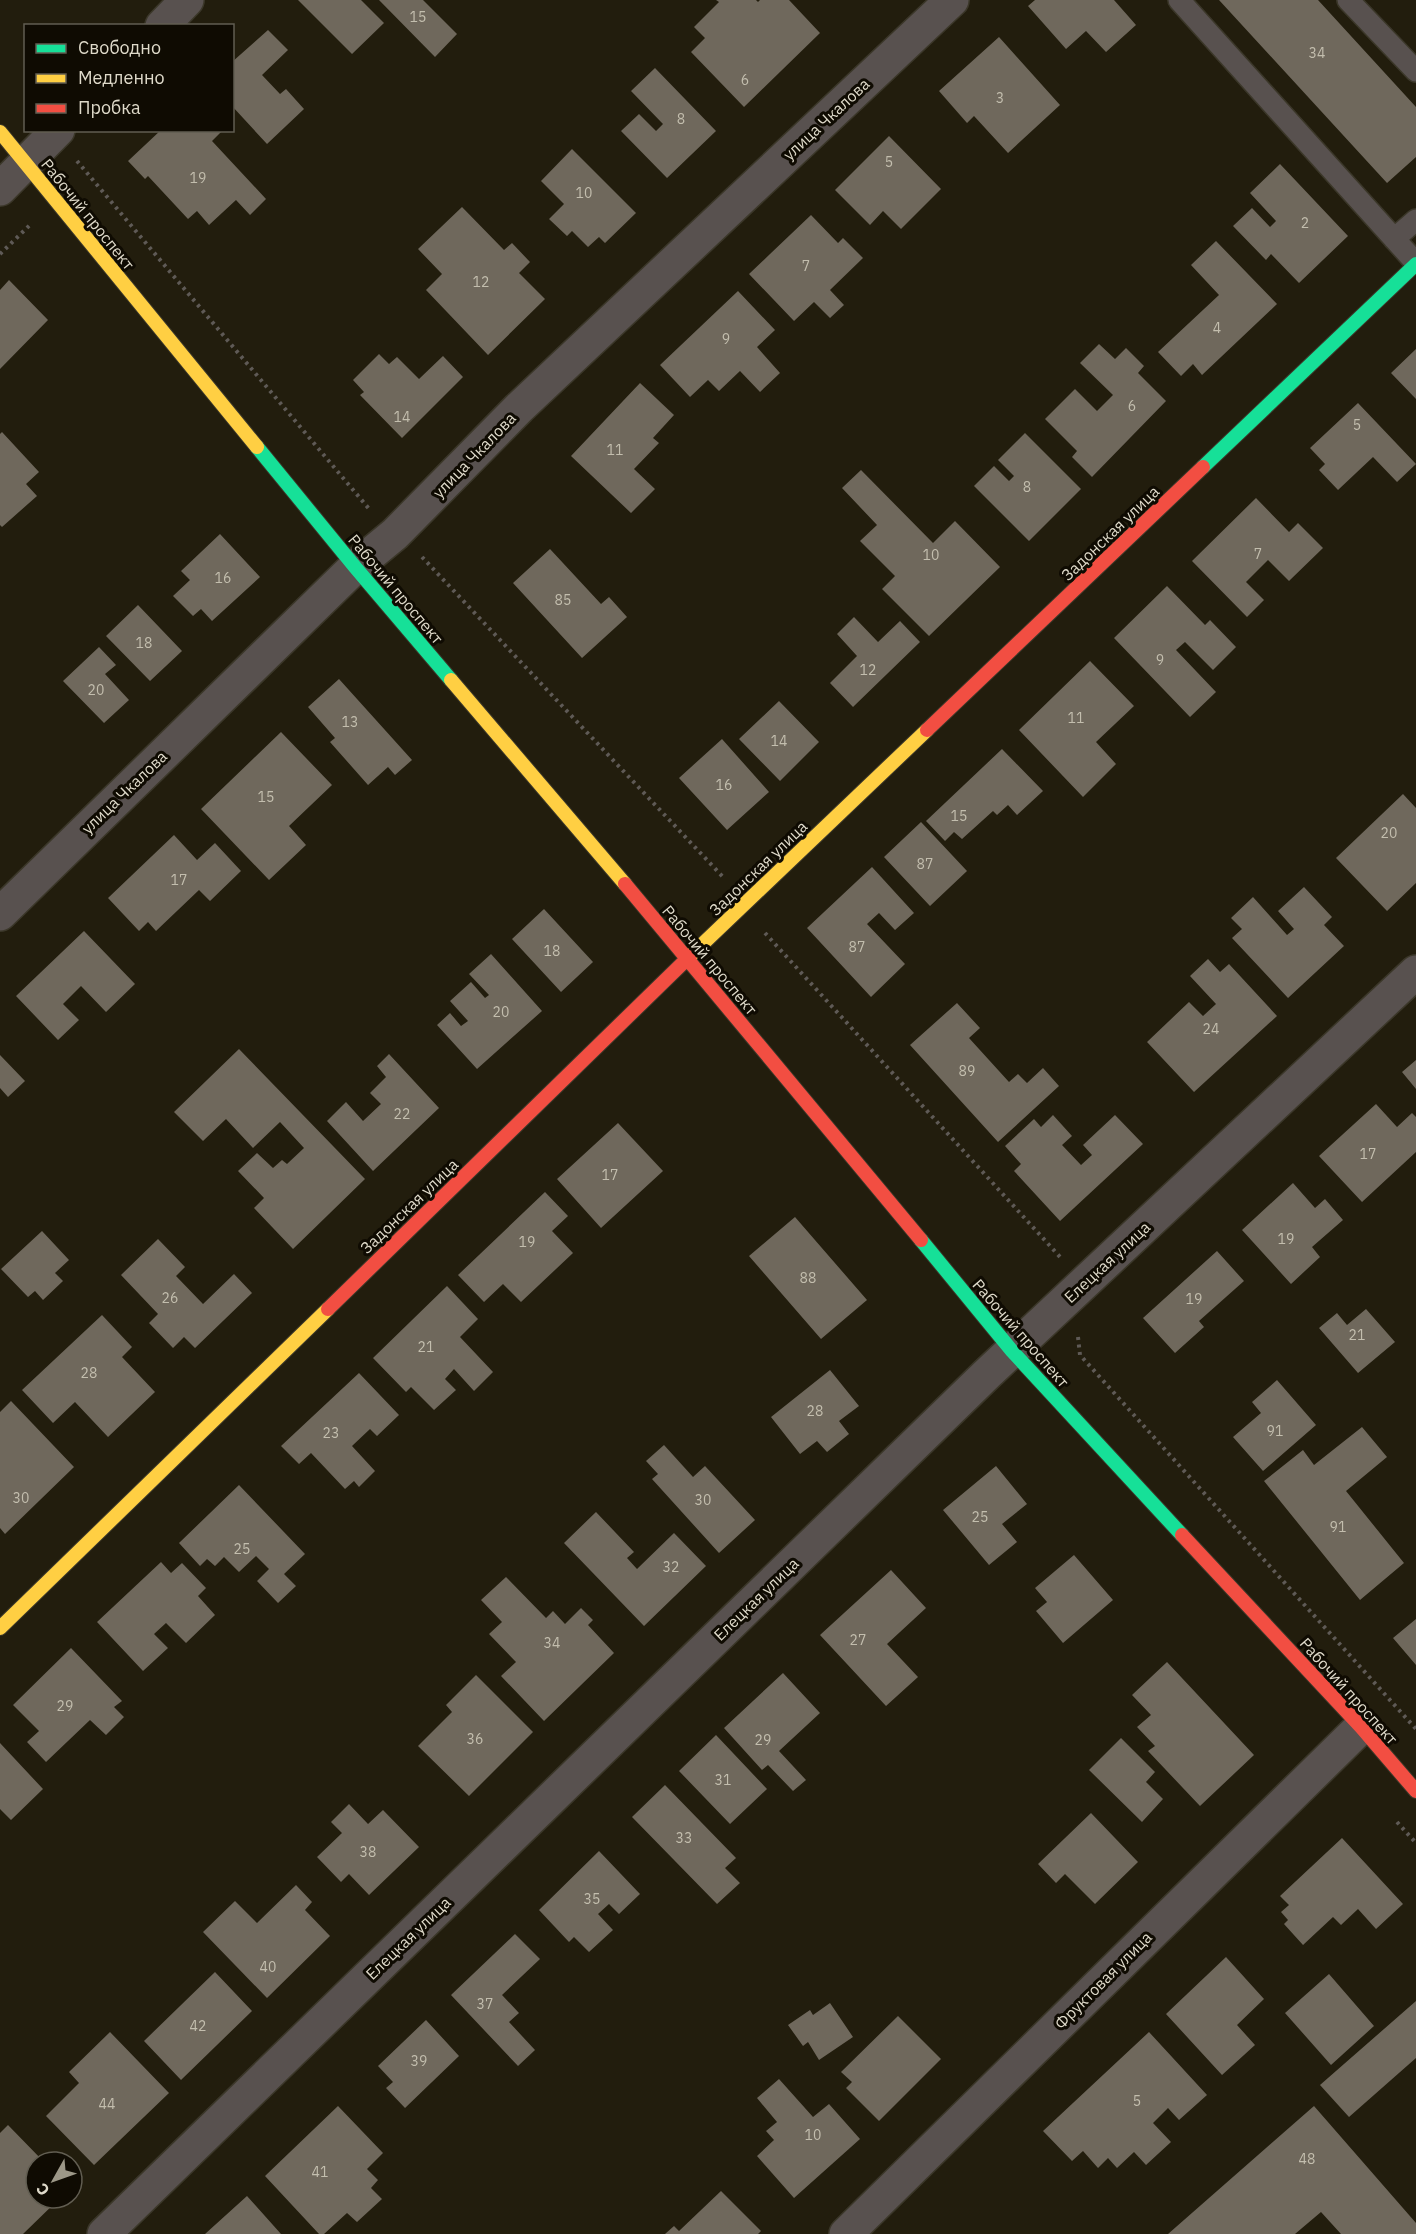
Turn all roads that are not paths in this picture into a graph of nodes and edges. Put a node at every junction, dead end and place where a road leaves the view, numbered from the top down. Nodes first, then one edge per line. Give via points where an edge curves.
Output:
1 (187, 0) edge
2 (952, 0) edge
3 (1179, 0) edge
4 (1348, 0) edge
5 (164, 24) edge
6 (1416, 71) edge
7 (0, 132) edge
8 (56, 132) edge
9 (26, 164) junction
10 (0, 189) edge
11 (1416, 220) edge
12 (1394, 239) junction
13 (1416, 264) edge
14 (355, 567) junction
15 (0, 914) edge
16 (688, 958) junction
17 (1416, 972) edge
18 (1012, 1351) junction
19 (0, 1628) edge
20 (1361, 1727) junction
21 (1416, 1791) edge
22 (104, 2234) edge
23 (846, 2234) edge

1 - 5 street
2 - 14 street, улица Чкалова via 519,408 395,534
3 - 12 lane
4 - 6 lane
7 - 9 street, Рабочий проспект
8 - 9 street
9 - 10 street
9 - 14 street, Рабочий проспект
11 - 12 lane
12 - 13 lane
13 - 16 street, Задонская улица
14 - 15 street, улица Чкалова
14 - 16 street, Рабочий проспект
16 - 18 street, Рабочий проспект
16 - 19 street, Задонская улица
17 - 18 street, Елецкая улица
18 - 20 street, Рабочий проспект
18 - 22 street, Елецкая улица
20 - 21 street, Рабочий проспект
20 - 23 street, Фруктовая улица

